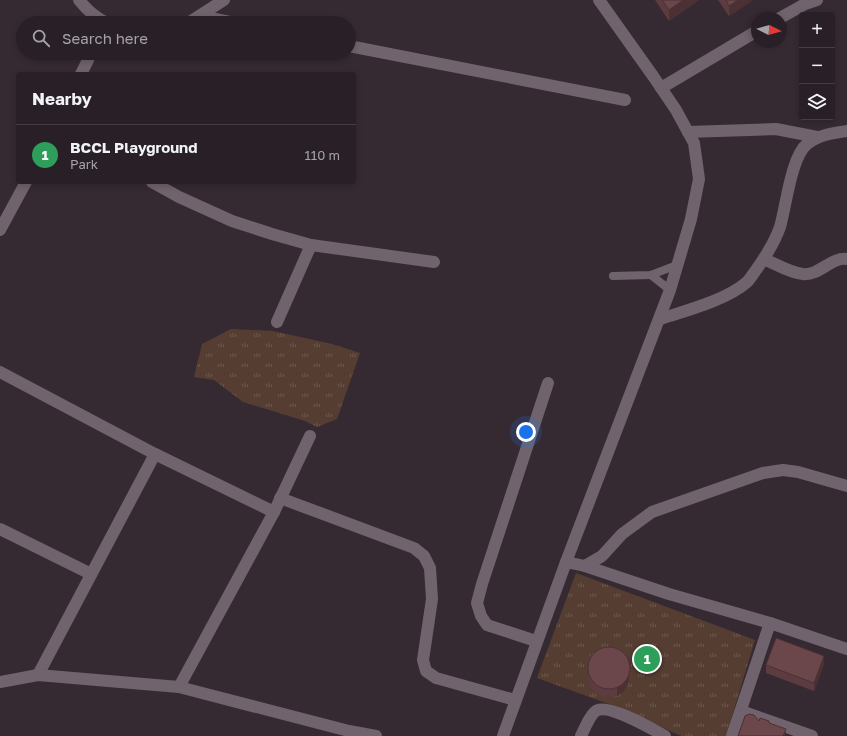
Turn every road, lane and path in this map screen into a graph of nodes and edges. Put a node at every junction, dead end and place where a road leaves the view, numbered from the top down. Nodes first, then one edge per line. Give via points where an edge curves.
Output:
1 (79, 0) edge
2 (224, 0) edge
3 (599, 0) edge
4 (817, 0) edge
5 (806, 2) edge
6 (787, 14) edge
7 (94, 16) edge
8 (200, 16) edge
9 (751, 36) edge
10 (356, 47) edge
11 (88, 60) edge
12 (82, 72) edge
13 (661, 88) junction
14 (625, 100) dead end
15 (847, 131) edge
16 (688, 132) junction
17 (817, 137) junction
18 (25, 184) edge
19 (156, 184) edge
20 (0, 230) edge
21 (311, 245) junction
22 (764, 259) junction
23 (847, 259) edge
24 (434, 262) dead end
25 (677, 265) junction
26 (651, 275) junction
27 (613, 276) dead end
28 (670, 290) junction
29 (660, 319) junction
30 (277, 322) dead end
31 (0, 372) edge
32 (548, 383) dead end
33 (310, 436) dead end
34 (155, 454) junction
35 (847, 486) edge
36 (280, 498) junction
37 (274, 512) junction
38 (0, 530) edge
39 (566, 562) junction
40 (584, 566) junction
41 (91, 574) junction
42 (770, 623) junction
43 (536, 641) junction
44 (847, 649) edge
45 (38, 675) junction
46 (3, 681) edge
47 (179, 687) junction
48 (0, 692) edge
49 (515, 700) junction
50 (741, 711) junction
51 (376, 736) edge
52 (503, 736) edge
53 (581, 736) edge
54 (665, 736) edge
55 (732, 736) edge
56 (812, 736) edge

1 - 7 street
2 - 8 street
3 - 13 street
4 - 5 street
5 - 6 street
9 - 13 street
10 - 14 street
11 - 12 street
13 - 16 street
15 - 17 street
16 - 17 street via 776,129
16 - 25 street via 694,143 699,180 691,219
17 - 22 street via 799,154 780,227 772,248
18 - 20 street
19 - 21 street via 232,221
21 - 24 street
21 - 30 street
22 - 23 street via 804,274 812,273 841,258
22 - 29 street via 747,282 730,293
25 - 26 lane
25 - 28 street
26 - 27 lane
26 - 28 lane
28 - 29 street
29 - 39 street
31 - 34 street
32 - 43 street via 477,603 480,616 487,625
33 - 36 street
34 - 37 street
34 - 41 street
35 - 40 street via 798,472 783,470 763,473 652,512 622,534 602,556
36 - 37 street
36 - 49 street via 414,548 424,556 430,568 432,599 423,660 426,671 436,678
37 - 47 street
38 - 41 street
39 - 40 street
39 - 43 street
40 - 42 street
41 - 45 street
42 - 44 street
42 - 50 street
43 - 49 street
45 - 46 street
45 - 47 street
46 - 48 street
47 - 51 street
49 - 52 street
50 - 55 street
50 - 56 street
53 - 54 street via 593,714 597,710 603,710 620,714

